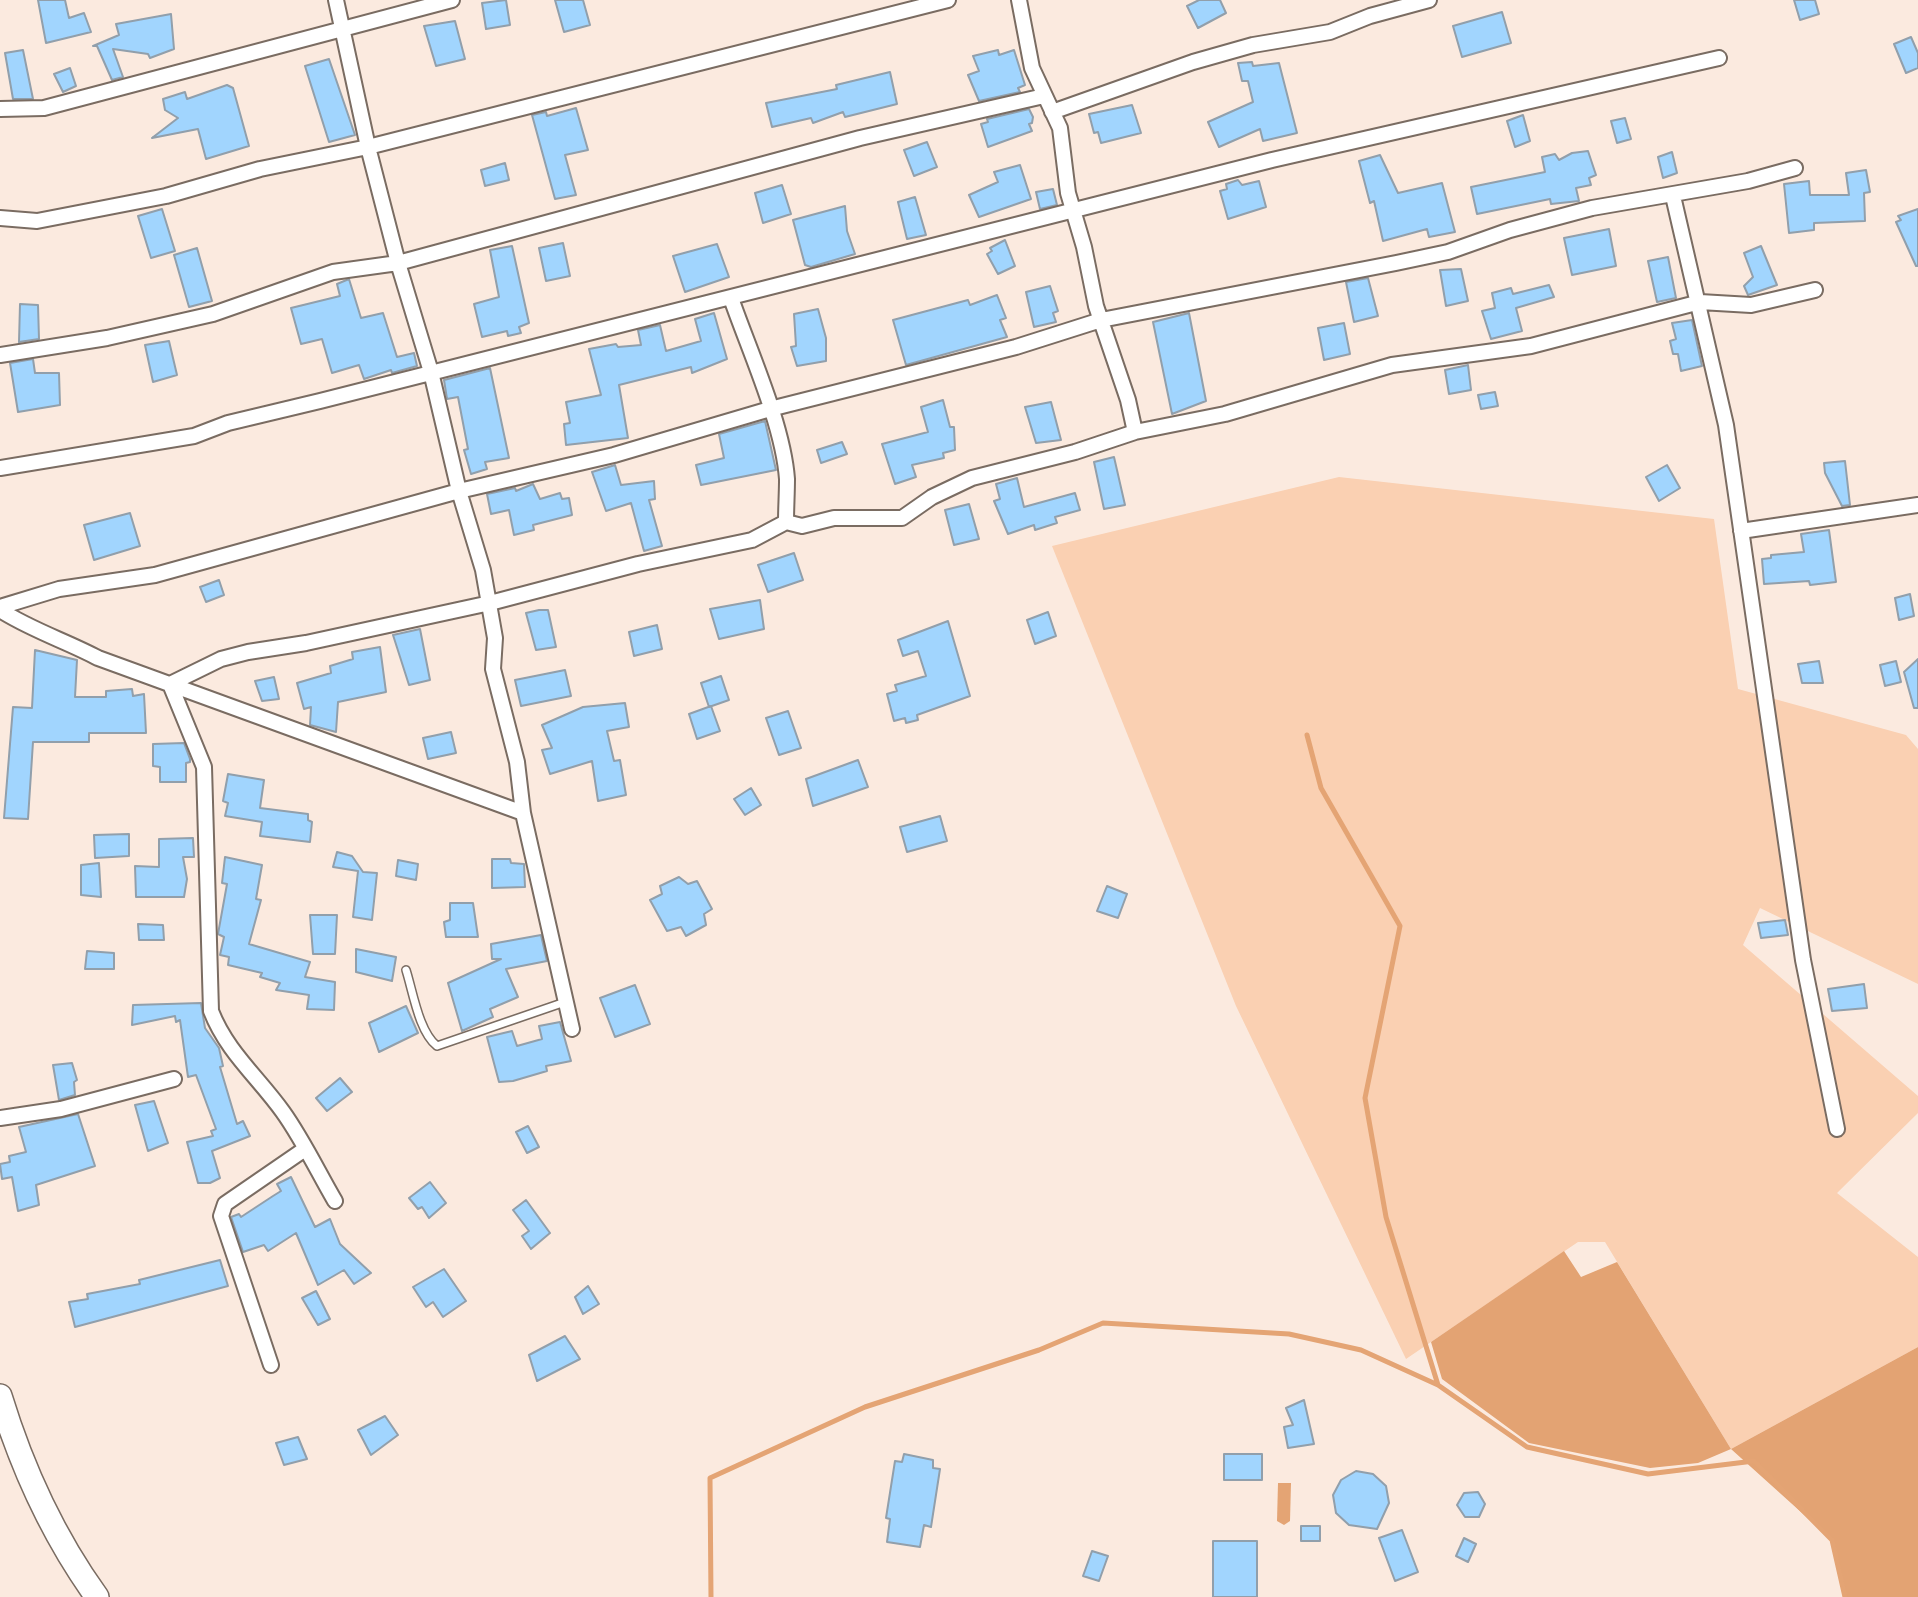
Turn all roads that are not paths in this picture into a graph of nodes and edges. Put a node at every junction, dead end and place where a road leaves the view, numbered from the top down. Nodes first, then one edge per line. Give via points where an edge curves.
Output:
1 (336, 0) edge
2 (452, 0) edge
3 (948, 0) edge
4 (1019, 0) edge
5 (1429, 0) edge
6 (343, 28) junction
7 (1719, 58) dead end
8 (1044, 96) junction
9 (0, 109) edge
10 (1052, 112) junction
11 (368, 147) junction
12 (1795, 168) dead end
13 (1673, 196) junction
14 (1072, 211) junction
15 (0, 218) edge
16 (398, 263) junction
17 (1815, 290) dead end
18 (731, 298) junction
19 (1700, 302) junction
20 (1101, 320) junction
21 (0, 355) edge
22 (431, 372) junction
23 (770, 409) junction
24 (1135, 432) junction
25 (0, 468) edge
26 (459, 491) junction
27 (1918, 505) edge
28 (786, 522) junction
29 (1741, 531) junction
30 (490, 603) junction
31 (0, 609) edge
32 (170, 684) junction
33 (523, 813) junction
34 (406, 970) dead end
35 (566, 1002) junction
36 (572, 1029) dead end
37 (174, 1079) dead end
38 (0, 1118) edge
39 (1837, 1129) dead end
40 (305, 1149) junction
41 (335, 1201) dead end
42 (271, 1365) dead end
43 (0, 1396) edge
44 (97, 1597) edge

1 - 6 street
2 - 6 street
3 - 11 street
4 - 8 street via 1032,68
5 - 10 street via 1330,32 1253,45 1193,62
6 - 9 street via 44,108
6 - 11 street
7 - 14 street via 1272,160
8 - 10 street
8 - 16 street via 851,140
10 - 14 street via 1063,142
11 - 15 street via 63,216 37,221
11 - 16 street
12 - 13 street
13 - 19 street
13 - 20 street via 1592,208 1448,252
14 - 18 street
14 - 20 street
16 - 21 street via 333,272 213,314
16 - 22 street
17 - 19 street via 1751,305
18 - 22 street
18 - 23 street
19 - 24 street via 1531,346 1392,365 1225,414
19 - 29 street via 1726,425
20 - 23 street via 1016,347
20 - 24 street
22 - 25 street via 278,409 194,436
22 - 26 street
23 - 26 street via 614,455
23 - 28 street via 787,478
24 - 28 street via 972,478 902,518 834,518 802,526
26 - 30 street via 474,532
26 - 31 street via 155,575 59,589
27 - 29 street
28 - 30 street via 752,540
29 - 39 street via 1803,960
30 - 32 street via 248,652 221,659
30 - 33 street via 493,668 517,762
31 - 32 street via 27,627
32 - 33 street
32 - 40 street via 204,767 211,1011 229,1047 285,1115
33 - 35 street
34 - 35 lane via 430,1041 437,1046
35 - 36 street
37 - 38 street via 61,1109
40 - 41 street
40 - 42 street via 225,1204 221,1216
43 - 44 highway via 49,1521

